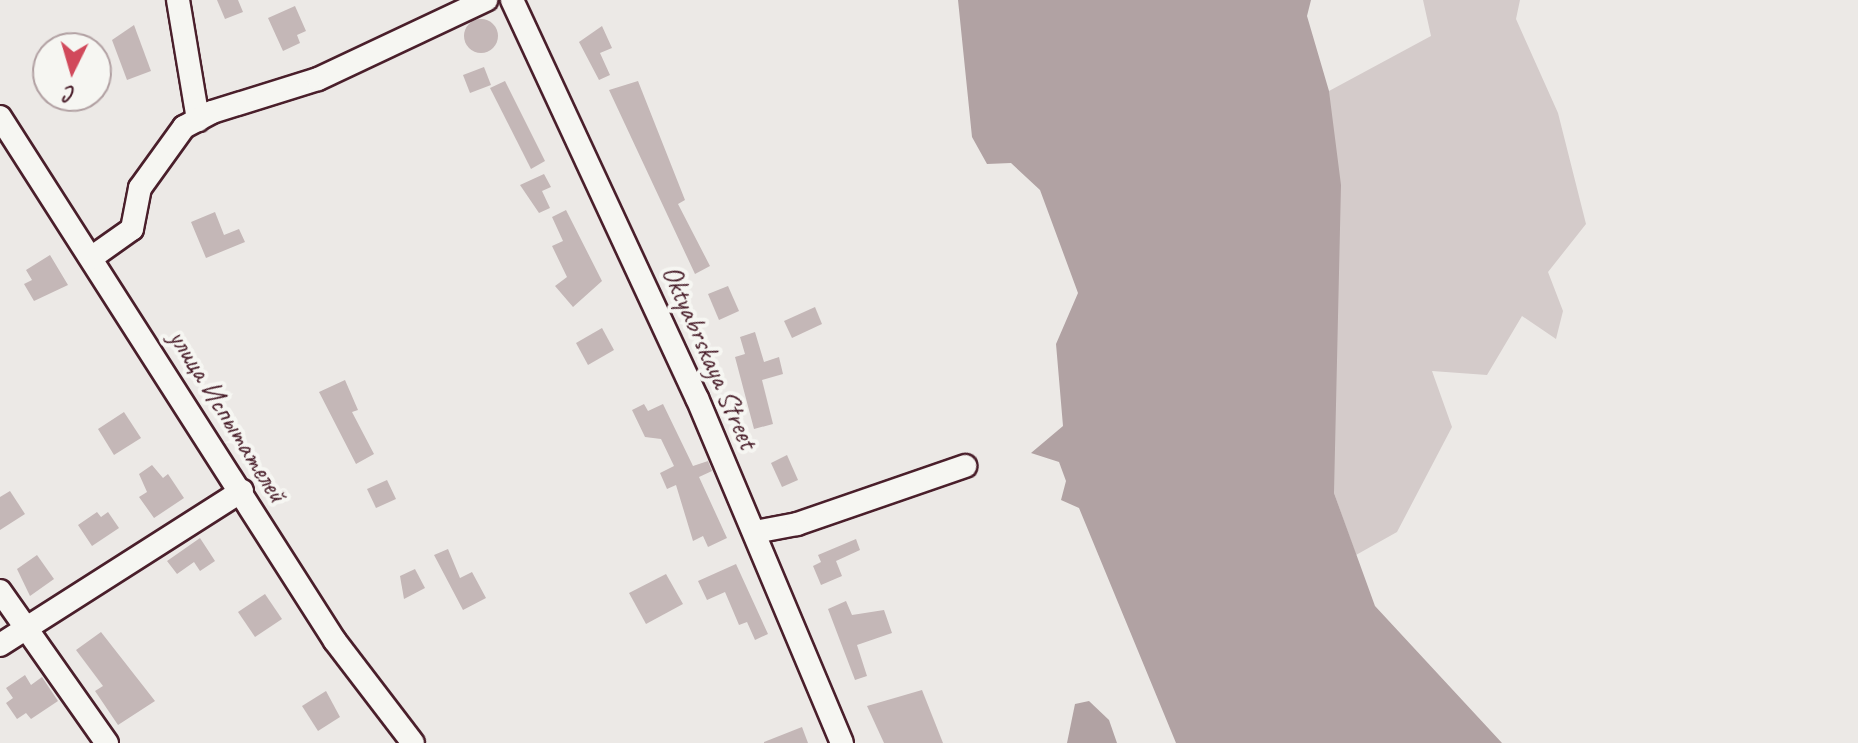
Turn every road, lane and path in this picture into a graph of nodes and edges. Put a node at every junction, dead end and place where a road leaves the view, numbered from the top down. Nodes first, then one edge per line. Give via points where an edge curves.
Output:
1 (178, 0) edge
2 (486, 0) edge
3 (512, 0) edge
4 (0, 117) edge
5 (198, 120) junction
6 (91, 258) junction
7 (965, 466) dead end
8 (242, 491) junction
9 (755, 532) junction
10 (0, 591) edge
11 (27, 627) junction
12 (0, 645) edge
13 (107, 743) edge
14 (413, 743) edge
15 (842, 743) edge

1 - 5 street
2 - 5 street via 318,79
3 - 9 street, Oktyabrskaya Street
4 - 6 street, улица Испытателей
5 - 6 street via 184,127 140,188 132,229
6 - 8 street, улица Испытателей
7 - 9 street via 797,524
8 - 11 street
8 - 14 street, улица Испытателей via 335,641
9 - 15 street, Oktyabrskaya Street
10 - 11 street
11 - 12 street
11 - 13 street

